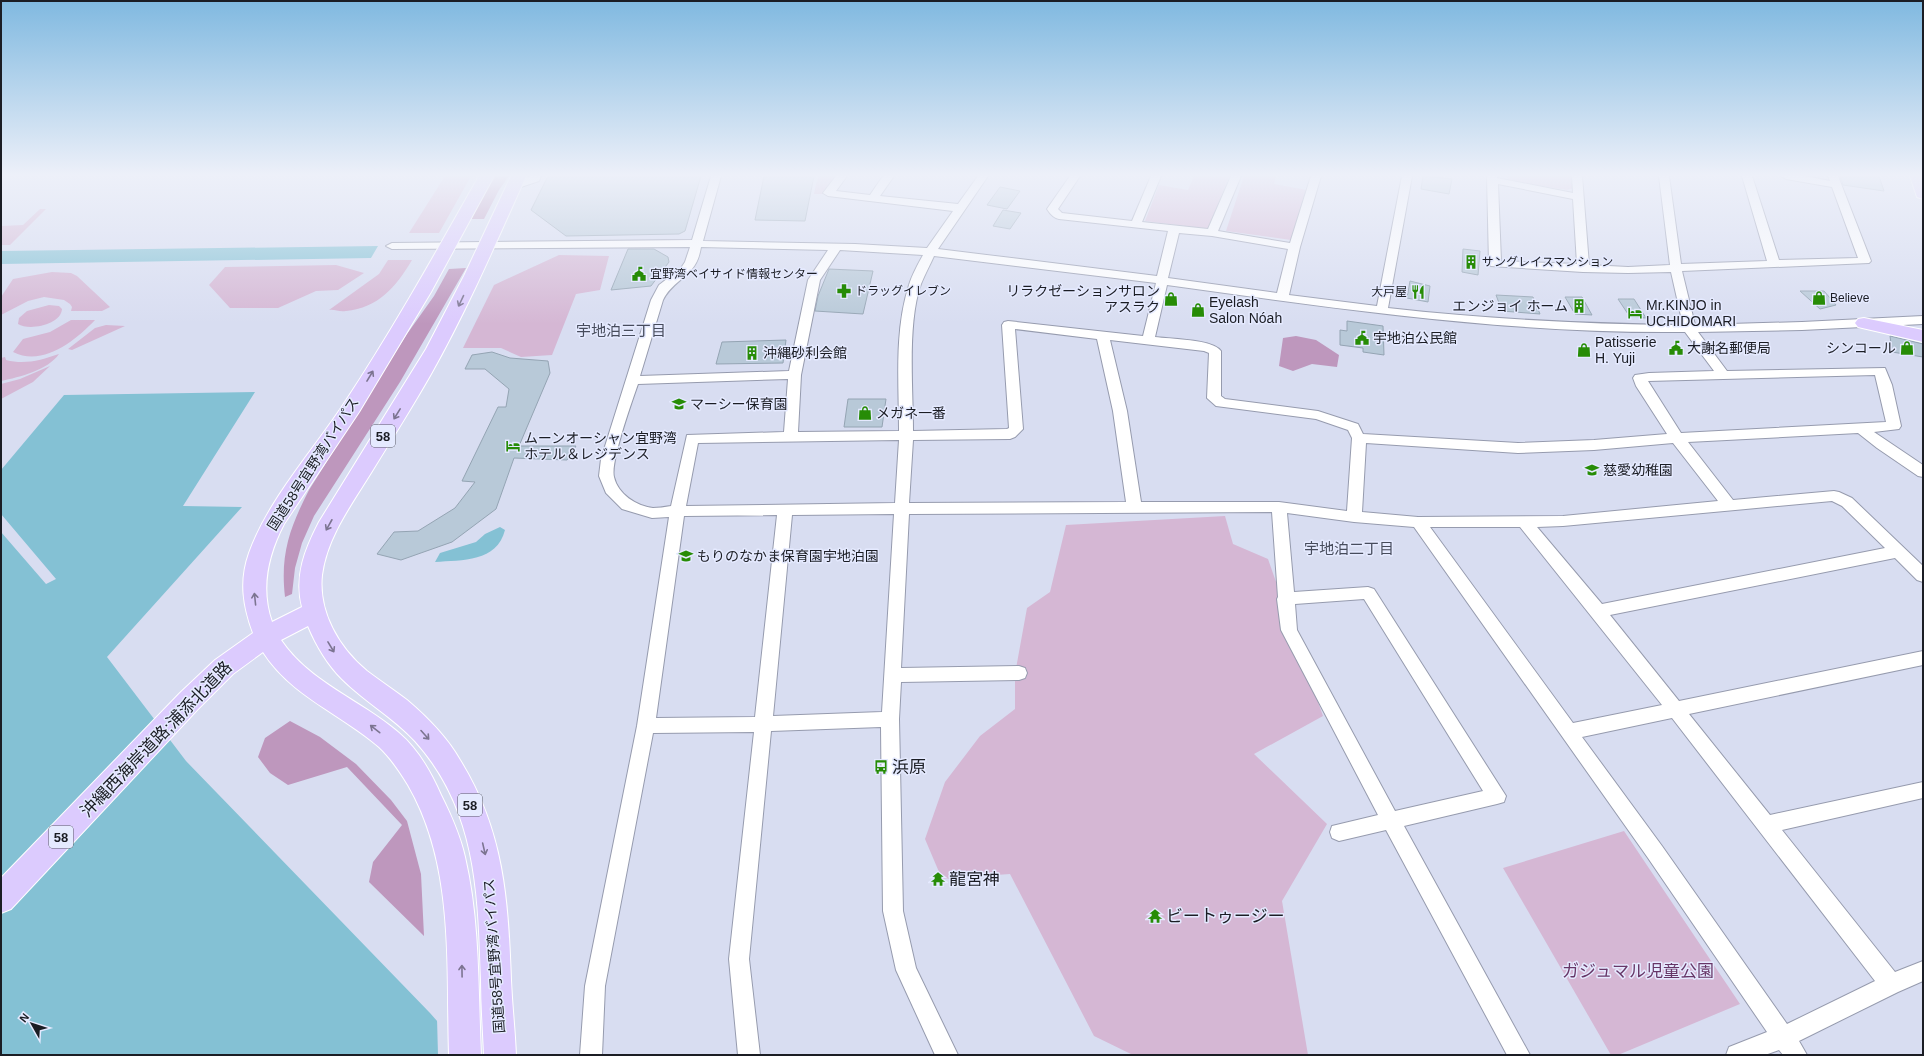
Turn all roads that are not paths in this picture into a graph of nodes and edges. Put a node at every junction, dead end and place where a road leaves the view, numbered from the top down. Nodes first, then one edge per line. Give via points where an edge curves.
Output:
1 (460, 225) edge
2 (497, 225) edge
3 (702, 225) edge
4 (948, 225) edge
5 (1146, 225) edge
6 (1215, 225) edge
7 (1301, 225) edge
8 (1398, 225) edge
9 (1493, 225) edge
10 (1581, 225) edge
11 (1670, 225) edge
12 (1763, 225) edge
13 (1852, 225) edge
14 (1174, 229) junction
15 (1212, 233) junction
16 (696, 244) junction
17 (392, 246) dead end
18 (448, 246) junction
19 (487, 246) junction
20 (1294, 246) junction
21 (836, 247) junction
22 (930, 252) junction
23 (1774, 264) junction
24 (1583, 269) junction
25 (1676, 269) junction
26 (1161, 282) junction
27 (1282, 298) junction
28 (1382, 310) junction
29 (1923, 320) edge
30 (1864, 323) junction
31 (1690, 330) junction
32 (1923, 336) edge
33 (1103, 337) junction
34 (1148, 341) junction
35 (795, 375) junction
36 (1724, 376) junction
37 (634, 380) junction
38 (1862, 429) junction
39 (906, 435) junction
40 (791, 438) junction
41 (1359, 438) junction
42 (1677, 438) junction
43 (1923, 472) edge
44 (1729, 506) junction
45 (1134, 507) junction
46 (1279, 507) junction
47 (902, 510) junction
48 (678, 511) junction
49 (785, 511) junction
50 (1354, 517) junction
51 (1418, 522) junction
52 (1525, 522) junction
53 (1899, 551) junction
54 (1923, 576) edge
55 (1285, 599) junction
56 (1598, 611) junction
57 (313, 612) junction
58 (265, 636) junction
59 (1923, 658) edge
60 (1019, 673) dead end
61 (893, 675) junction
62 (1675, 709) junction
63 (890, 719) junction
64 (763, 724) junction
65 (646, 726) junction
66 (1568, 732) junction
67 (1923, 790) edge
68 (1391, 821) junction
69 (1765, 825) junction
70 (1339, 832) dead end
71 (1, 899) edge
72 (1923, 971) edge
73 (1891, 984) junction
74 (1784, 1037) junction
75 (465, 1055) edge
76 (500, 1055) edge
77 (591, 1055) edge
78 (749, 1055) edge
79 (947, 1055) edge
80 (1519, 1055) edge
81 (1737, 1055) edge
82 (1796, 1055) edge

1 - 18 highway, 58
2 - 19 highway, 58
3 - 16 street
4 - 22 street
5 - 14 street
6 - 15 street
7 - 20 street
8 - 28 street
9 - 24 street via 1494,264
10 - 24 street
11 - 25 street
12 - 23 street
13 - 23 street via 1865,261
14 - 15 street
14 - 26 street
15 - 20 street
16 - 19 street
16 - 21 street
16 - 37 street via 691,262 663,288 657,300
17 - 18 street
18 - 19 street
58 -> 18 highway, 国道58号宜野湾バイパス / 58 via 255,603 254,579 256,565 266,538 285,505 351,408
19 -> 57 highway, 国道58号宜野湾バイパス / 58 via 454,316 422,373 326,531 311,575
20 - 27 street
21 - 22 street
21 - 35 street via 814,280
22 - 26 street via 1023,262
22 - 39 street via 915,284 910,306 906,342
23 - 25 street
24 - 25 street
25 - 31 street
26 - 27 street
26 - 34 street
27 - 28 street
28 - 31 street via 1550,325
29 - 30 street
30 - 31 street
30 - 32 highway
31 - 36 street
33 - 34 street
33 - 39 street via 1008,325 1016,429 1010,434
33 - 45 street via 1120,411
34 - 41 street via 1207,347 1215,351 1214,398 1221,403 1318,415 1353,427
35 - 37 street
35 - 40 street
36 - 38 street via 1880,371 1894,426
36 - 42 street via 1640,378
37 - 48 street via 608,459 606,476 612,493 627,506 652,513
38 - 42 street
38 - 43 street
39 - 40 street
39 - 47 street
40 - 48 street via 692,438
41 - 42 street via 1518,448
41 - 50 street
42 - 44 street
44 - 52 street
44 - 53 street via 1834,496 1847,502
45 - 46 street
45 - 47 street
46 - 50 street
46 - 55 street
47 - 49 street
47 - 61 street
48 - 49 street
48 - 65 street
49 - 64 street
50 - 51 street
51 - 52 street
51 - 66 street
52 - 56 street
53 - 54 street
53 - 56 street
55 - 68 street via 1289,630
55 - 68 street via 1368,593 1496,796
56 - 62 street
57 - 58 highway, 58
57 -> 76 highway, 国道58号宜野湾バイパス / 58 via 335,653 348,670 407,716 439,751 457,778 473,812 485,852 493,902
58 - 71 highway, 沖縄西海岸道路;浦添北道路 / 58 via 234,658 189,701
75 -> 58 highway, 国道58号宜野湾バイパス / 58 via 460,910 453,864 441,823 429,796 413,769 391,741 300,679 278,658
59 - 62 street
60 - 61 street
61 - 63 street
62 - 66 street
62 - 69 street
63 - 64 street
63 - 79 street via 893,911 906,970
64 - 65 street
64 - 78 street via 739,959
65 - 77 street via 594,986
66 - 74 street
67 - 69 street
68 - 70 street
68 - 80 street
69 - 73 street
72 - 73 street
73 - 74 street
74 - 81 street
74 - 82 street

